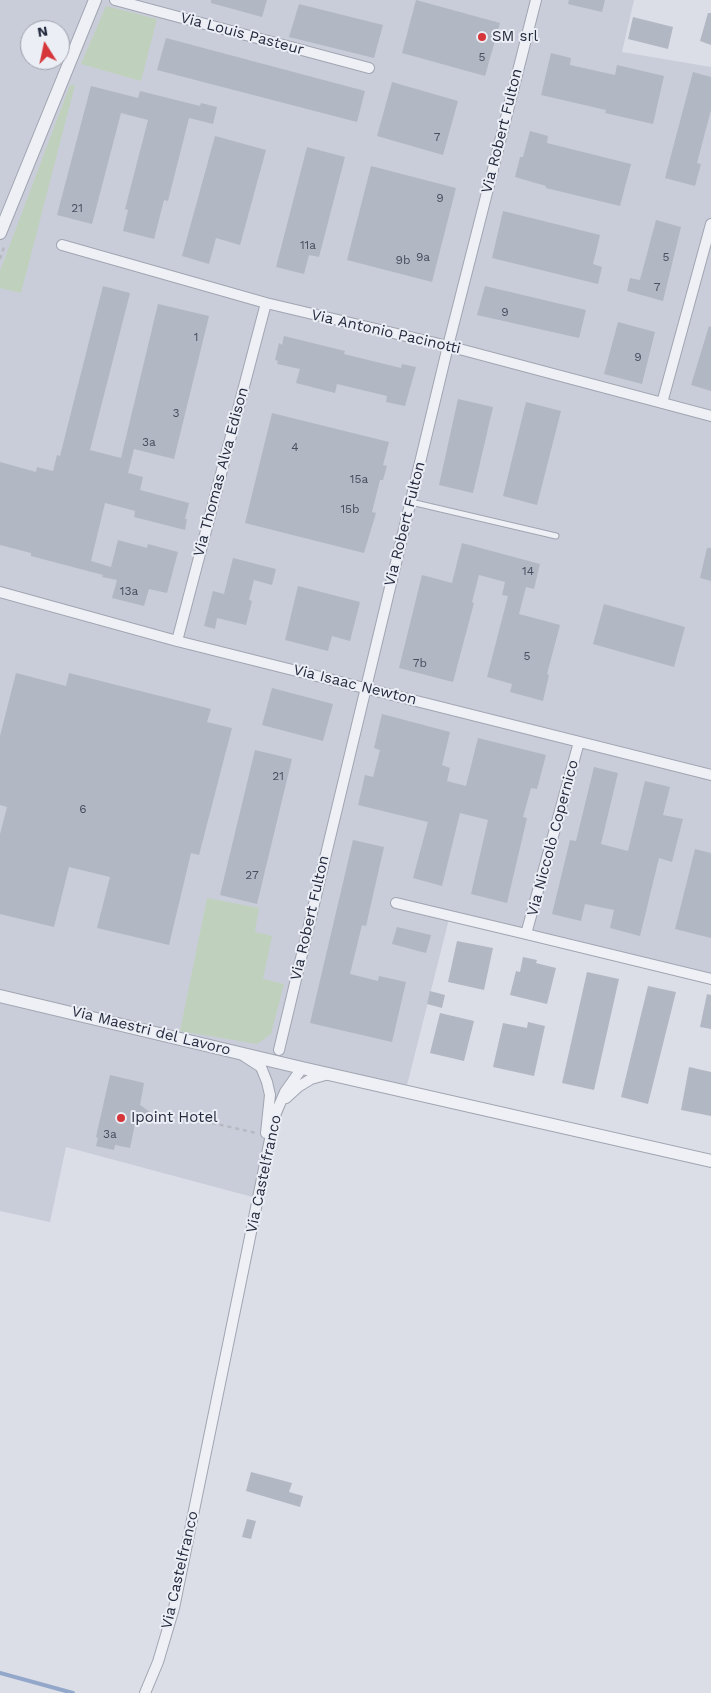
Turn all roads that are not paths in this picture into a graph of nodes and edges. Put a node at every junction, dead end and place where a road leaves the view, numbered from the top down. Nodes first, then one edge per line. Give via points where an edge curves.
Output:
1 (95, 0) edge
2 (115, 0) edge
3 (536, 0) edge
4 (369, 68) dead end
5 (711, 224) edge
6 (0, 233) edge
7 (708, 244) edge
8 (62, 245) dead end
9 (266, 303) junction
10 (448, 346) junction
11 (662, 403) junction
12 (711, 416) edge
13 (410, 502) junction
14 (556, 536) dead end
15 (0, 592) edge
16 (177, 640) junction
17 (365, 687) junction
18 (579, 742) junction
19 (711, 774) edge
20 (396, 903) dead end
21 (526, 934) junction
22 (711, 979) edge
23 (0, 996) edge
24 (279, 1050) dead end
25 (234, 1051) junction
26 (302, 1068) junction
27 (330, 1074) junction
28 (279, 1104) junction
29 (711, 1161) edge
30 (265, 1165) junction
31 (145, 1693) edge

1 - 6 street
2 - 4 street, Via Louis Pasteur
3 - 10 street, Via Robert Fulton
5 - 7 street
7 - 11 street
8 - 9 street, Via Antonio Pacinotti
9 - 10 street, Via Antonio Pacinotti
9 - 16 street, Via Thomas Alva Edison
10 - 11 street, Via Antonio Pacinotti
10 - 13 street, Via Robert Fulton
11 - 12 street, Via Antonio Pacinotti
13 - 14 lane
13 - 17 street, Via Robert Fulton
15 - 16 street, Via Isaac Newton
16 - 17 street, Via Isaac Newton
17 - 18 street, Via Isaac Newton
17 - 24 street, Via Robert Fulton
18 - 19 street, Via Isaac Newton
18 - 21 street, Via Niccolò Copernico
20 - 21 street, Via Niccolò Copernico
21 - 22 street, Via Niccolò Copernico
23 - 25 street, Via Maestri del Lavoro
25 - 26 street, Via Maestri del Lavoro
25 - 30 street via 261,1067 267,1082 270,1095
26 - 27 street
26 - 28 street, Via Castelfranco
27 - 28 street via 298,1087
27 - 29 street
28 - 30 street, Via Castelfranco
30 - 31 street, Via Castelfranco via 174,1608

